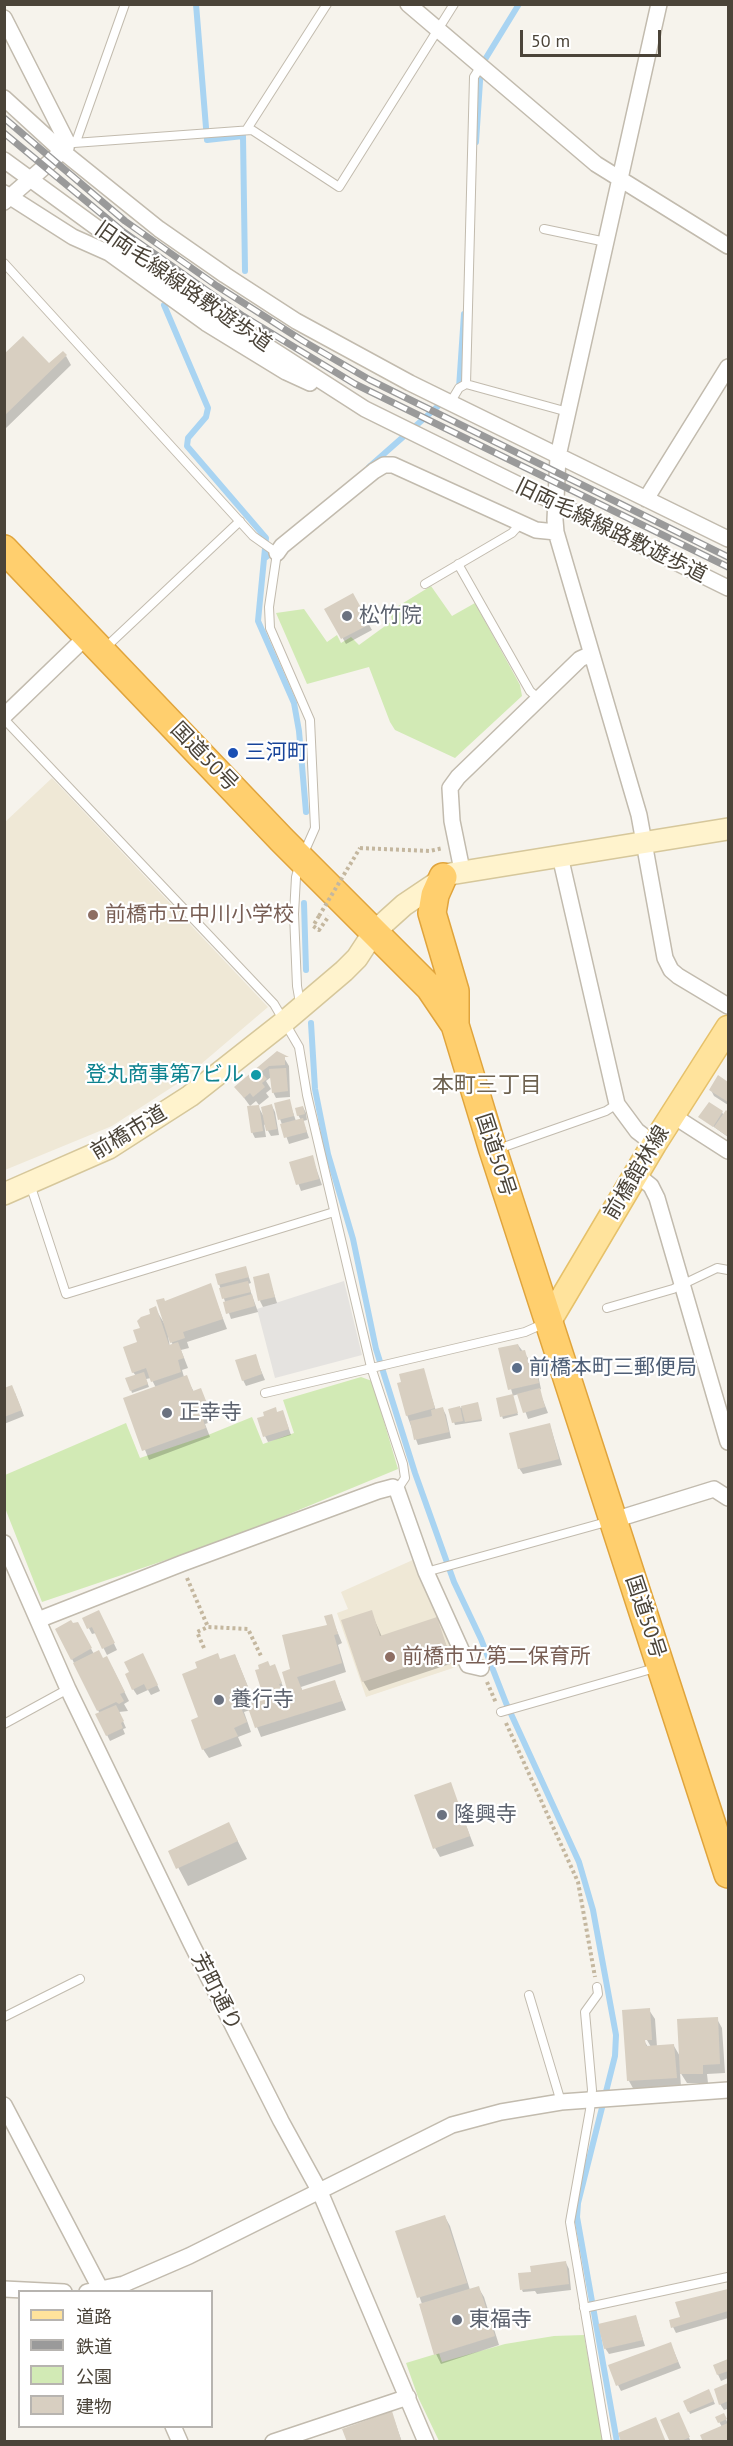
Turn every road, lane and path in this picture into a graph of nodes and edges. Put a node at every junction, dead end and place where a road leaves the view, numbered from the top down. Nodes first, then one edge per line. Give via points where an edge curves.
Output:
1 (125, 4) edge
2 (327, 4) edge
3 (408, 4) edge
4 (454, 4) edge
5 (659, 4) edge
6 (4, 18) edge
7 (438, 30) junction
8 (481, 66) junction
9 (4, 98) edge
10 (248, 129) junction
11 (67, 147) junction
12 (4, 160) edge
13 (620, 179) junction
14 (30, 180) junction
15 (6, 197) edge
16 (544, 229) dead end
17 (606, 242) junction
18 (729, 246) edge
19 (4, 263) edge
20 (729, 367) edge
21 (466, 384) junction
22 (450, 403) junction
23 (365, 409) junction
24 (568, 412) junction
25 (558, 456) junction
26 (646, 499) junction
27 (555, 503) junction
28 (240, 521) junction
29 (520, 523) junction
30 (556, 532) junction
31 (729, 539) edge
32 (4, 549) edge
33 (277, 553) junction
34 (458, 564) junction
35 (425, 584) dead end
36 (729, 588) edge
37 (95, 644) junction
38 (591, 654) junction
39 (539, 699) junction
40 (4, 717) edge
41 (729, 828) edge
42 (644, 842) junction
43 (457, 846) junction
44 (560, 856) junction
45 (301, 859) junction
46 (453, 874) junction
47 (329, 915) dead end
48 (374, 932) junction
49 (729, 1006) edge
50 (301, 1008) junction
51 (284, 1022) junction
52 (455, 1024) junction
53 (729, 1028) edge
54 (617, 1104) junction
55 (672, 1115) junction
56 (654, 1144) junction
57 (493, 1150) junction
58 (729, 1151) edge
59 (636, 1174) junction
60 (30, 1184) junction
61 (4, 1194) edge
62 (334, 1212) junction
63 (729, 1270) edge
64 (682, 1284) junction
65 (607, 1308) dead end
66 (549, 1321) junction
67 (371, 1367) junction
68 (265, 1393) dead end
69 (729, 1442) edge
70 (398, 1490) junction
71 (729, 1498) edge
72 (614, 1520) junction
73 (4, 1543) edge
74 (181, 1564) junction
75 (426, 1572) junction
76 (38, 1620) junction
77 (208, 1627) junction
78 (204, 1648) dead end
79 (261, 1656) dead end
80 (661, 1666) junction
81 (481, 1668) joint
82 (68, 1689) junction
83 (501, 1712) junction
84 (4, 1724) edge
85 (728, 1871) edge
86 (80, 1978) dead end
87 (597, 1987) joint
88 (529, 1995) dead end
89 (4, 2017) edge
90 (729, 2090) edge
91 (590, 2100) junction
92 (561, 2102) junction
93 (4, 2106) edge
94 (320, 2192) junction
95 (729, 2277) edge
96 (4, 2289) edge
97 (24, 2290) edge
98 (96, 2290) edge
99 (101, 2290) edge
100 (584, 2308) junction
101 (408, 2397) junction
102 (173, 2428) edge
103 (180, 2442) edge
104 (273, 2442) edge
105 (426, 2442) edge
106 (607, 2442) edge

1 - 11 lane
2 - 10 lane
3 - 7 street
4 - 7 lane
5 - 13 street
6 - 11 street
7 - 8 street
7 - 10 lane via 339,187
8 - 13 street via 581,152
8 - 21 lane via 474,77
9 - 11 street
10 - 11 lane
11 - 14 street
11 - 22 street via 159,229 258,297 352,353
12 - 14 street, 旧両毛線線路敷遊歩道
13 - 17 street
13 - 18 street
14 - 15 street
14 - 23 street, 旧両毛線線路敷遊歩道 via 200,303
15 - 23 street, 旧両毛線線路敷遊歩道 via 72,237 109,253 206,323 276,366
16 - 17 lane
17 - 24 street
19 - 28 lane
20 - 26 street
21 - 22 lane
21 - 24 lane
22 - 25 street
23 - 27 street, 旧両毛線線路敷遊歩道
24 - 25 street
25 - 26 street
25 - 27 street
26 - 31 street
27 - 30 street
27 - 36 street, 旧両毛線線路敷遊歩道
28 - 33 lane via 260,543
28 - 37 lane
29 - 30 street via 546,533
29 - 33 street via 393,465 384,465
29 - 34 lane via 512,533
30 - 38 street
32 - 37 highway, 国道50号
33 - 45 lane via 270,628 310,720 315,828
34 - 35 lane
34 - 39 lane via 530,691
37 - 40 street
37 - 45 highway, 国道50号
38 - 39 street via 580,659
38 - 42 street
39 - 43 street via 450,788
40 - 51 lane via 273,1004
41 - 42 street
42 - 44 street
42 - 49 street via 668,965 678,976
43 - 46 street
43 - 47 path, bridge via 429,851 360,848 313,926 319,930
44 - 46 street
44 - 54 street
45 - 48 highway, 国道50号
45 - 50 lane via 294,914
46 - 48 street, 前橋市道 via 404,905
46 - 52 highway via 435,895 432,913 455,991
48 - 50 street, 前橋市道 via 357,958
48 - 52 highway, 国道50号 via 430,988
50 - 51 street, 前橋市道
51 - 60 street, 前橋市道 via 190,1096 118,1142
51 - 62 lane via 299,1047
52 - 57 highway, 国道50号
53 - 55 main road, 前橋館林線
54 - 56 street via 637,1131
54 - 57 lane
55 - 56 main road, 前橋館林線
55 - 58 street
56 - 59 main road, 前橋館林線
57 - 66 highway, 国道50号
59 - 64 street via 651,1186 657,1198
59 - 66 main road, 前橋館林線
60 - 61 street, 前橋市道
60 - 62 lane via 66,1294
62 - 67 lane
63 - 64 lane via 717,1268
64 - 65 lane
64 - 69 street
66 - 67 lane via 525,1332
66 - 72 highway, 国道50号
67 - 68 lane
67 - 70 lane via 403,1464 405,1478
70 - 74 street via 393,1487 378,1491
70 - 75 street
71 - 72 street via 714,1490
72 - 75 lane
72 - 80 highway, 国道50号
73 - 76 street, 芳町通り
74 - 76 street
74 - 77 path
75 - 81 street via 468,1665
76 - 82 street, 芳町通り
77 - 78 path via 197,1632
77 - 79 path via 248,1629
80 - 83 lane
80 - 85 highway, 国道50号
81 - 83 path
82 - 84 lane
82 - 94 street, 芳町通り via 201,1964
83 - 87 path via 578,1882
86 - 89 lane
87 - 91 lane via 598,1994 585,2012
88 - 92 lane
90 - 91 street
91 - 92 street
91 - 100 lane via 570,2222
92 - 94 street via 452,2125
93 - 98 street
94 - 99 street via 189,2256
94 - 101 street, 芳町通り
95 - 100 lane
96 - 97 street
100 - 106 lane
101 - 104 street
101 - 105 street, 芳町通り
102 - 103 street

